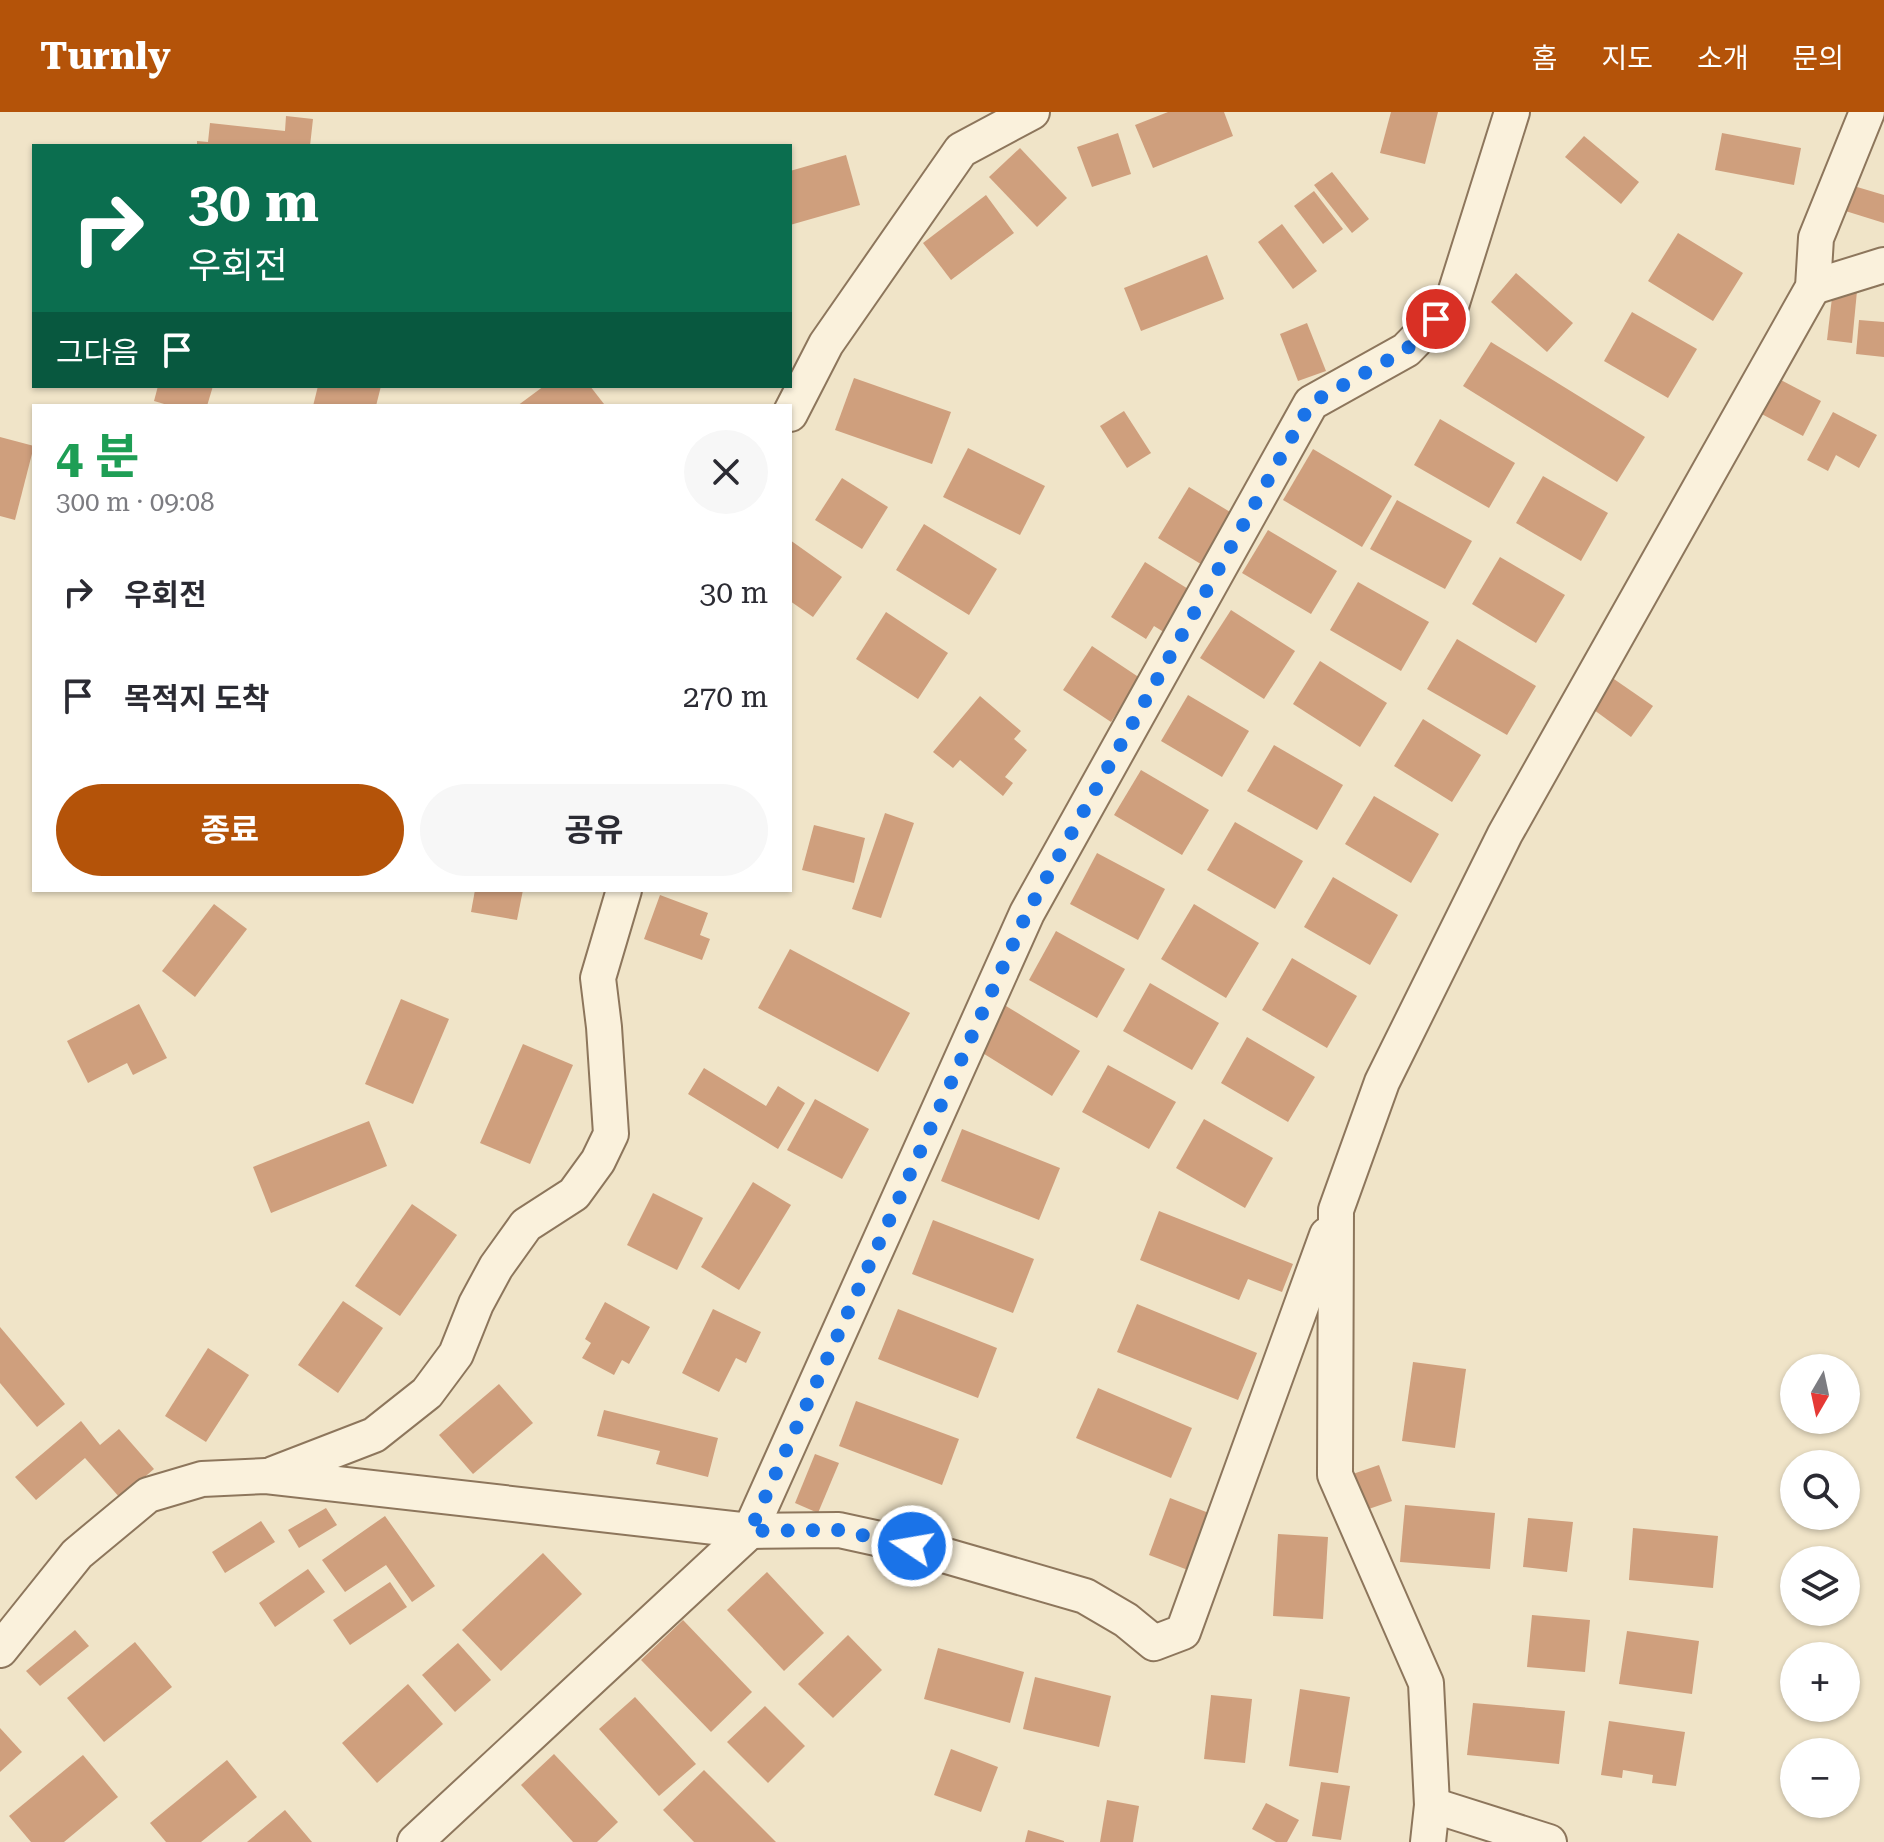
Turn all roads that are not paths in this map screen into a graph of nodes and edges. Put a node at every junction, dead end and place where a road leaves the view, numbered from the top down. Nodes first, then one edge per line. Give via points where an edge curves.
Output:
1 (1032, 112) edge
2 (1512, 112) edge
3 (1867, 112) edge
4 (1884, 265) edge
5 (1813, 287) junction
6 (792, 410) edge
7 (623, 892) edge
8 (1336, 1210) junction
9 (266, 1476) junction
10 (750, 1531) junction
11 (0, 1650) edge
12 (1432, 1805) junction
13 (415, 1842) edge
14 (1428, 1842) edge
15 (1549, 1842) edge

1 - 6 street via 961,150 826,344
2 - 10 street via 1452,303 1406,350 1311,403 1027,913
3 - 5 street via 1816,238
4 - 5 street
5 - 8 street via 1505,834 1382,1082
7 - 9 street via 598,978 611,1134 598,1161 574,1194 526,1225 496,1267 456,1354 427,1393 374,1435
8 - 10 street via 1183,1632 1154,1643 1085,1596 912,1546 839,1530
8 - 12 street via 1335,1475 1426,1683
9 - 10 street
9 - 11 street via 202,1479 148,1495 77,1554
10 - 13 street
12 - 14 street
12 - 15 street

